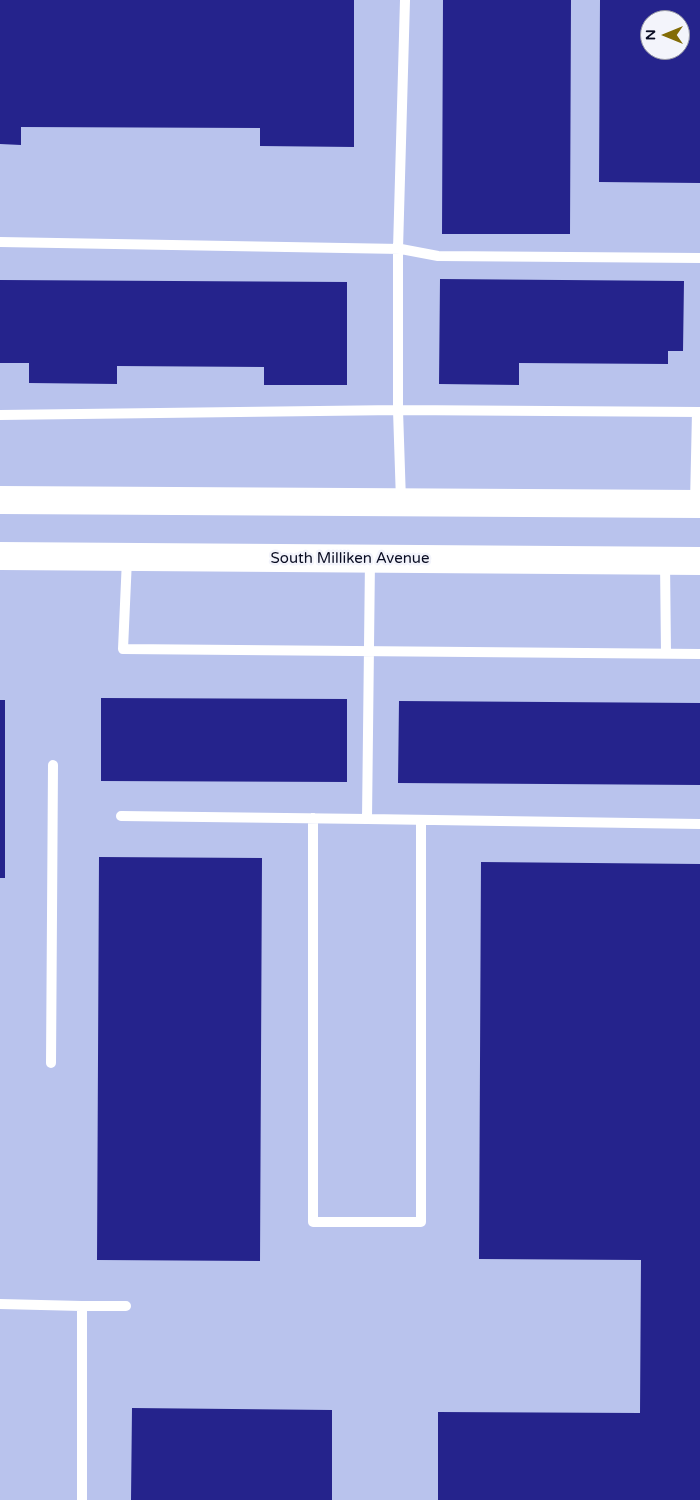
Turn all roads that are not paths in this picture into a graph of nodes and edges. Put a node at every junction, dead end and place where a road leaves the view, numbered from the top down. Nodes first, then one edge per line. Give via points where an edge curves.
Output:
1 (405, 0) edge
2 (0, 242) edge
3 (398, 249) junction
4 (700, 258) edge
5 (398, 410) junction
6 (698, 412) edge
7 (0, 415) edge
8 (0, 500) edge
9 (401, 502) junction
10 (697, 504) edge
11 (0, 556) edge
12 (127, 557) junction
13 (370, 559) junction
14 (665, 561) junction
15 (700, 561) edge
16 (369, 651) junction
17 (666, 653) junction
18 (700, 654) edge
19 (53, 765) dead end
20 (121, 816) dead end
21 (313, 818) junction
22 (367, 819) junction
23 (421, 820) junction
24 (700, 824) edge
25 (51, 1063) dead end
26 (0, 1304) edge
27 (82, 1306) junction
28 (126, 1306) dead end
29 (82, 1500) edge

1 - 3 lane
2 - 3 lane
3 - 4 lane via 438,256
3 - 5 lane
5 - 6 lane
5 - 7 lane
5 - 9 lane
6 - 10 lane
8 - 9 main road
9 - 10 main road
11 - 12 main road, South Milliken Avenue
12 - 13 main road, South Milliken Avenue
12 - 16 lane via 124,649
13 - 14 main road, South Milliken Avenue
13 - 16 lane
14 - 15 main road, South Milliken Avenue
14 - 17 lane
16 - 17 lane
16 - 22 lane
17 - 18 lane
19 - 25 lane
20 - 21 lane
21 - 22 lane
21 - 23 lane via 313,1222 421,1222
22 - 23 lane
23 - 24 lane
26 - 27 lane
27 - 28 lane
27 - 29 lane

